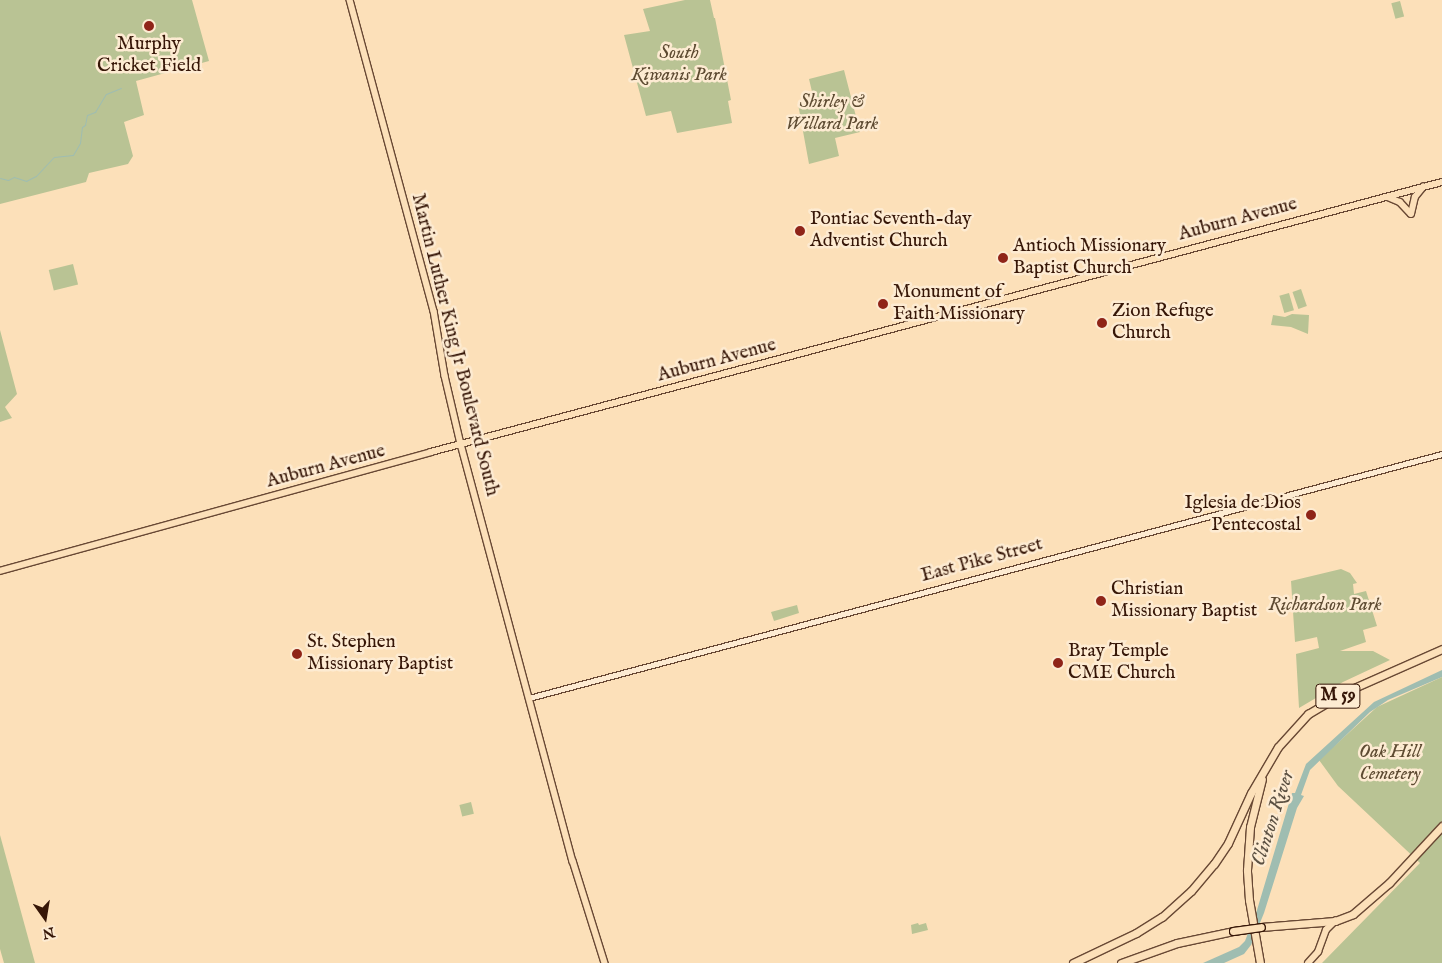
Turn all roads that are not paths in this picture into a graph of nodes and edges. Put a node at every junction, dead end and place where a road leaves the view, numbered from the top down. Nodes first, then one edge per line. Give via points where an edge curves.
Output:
1 (350, 0) edge
2 (1442, 182) edge
3 (1423, 186) junction
4 (1386, 196) junction
5 (461, 444) junction
6 (1442, 454) edge
7 (0, 571) edge
8 (1442, 650) edge
9 (529, 698) junction
10 (1264, 771) junction
11 (1442, 826) edge
12 (1335, 921) junction
13 (605, 963) edge
14 (1072, 963) edge
15 (1121, 963) edge
16 (1260, 963) edge
17 (1308, 963) edge

1 - 5 main road, Martin Luther King Jr Boulevard South via 434,311
2 - 3 main road, Auburn Avenue
3 - 4 main road, Auburn Avenue
3 - 4 main road via 1415,198 1411,214 1400,202
4 - 5 main road, Auburn Avenue
5 - 7 main road, Auburn Avenue
5 - 9 main road, Martin Luther King Jr Boulevard South
6 - 9 street, East Pike Street
8 - 10 highway, M 59 via 1328,701 1298,723
9 - 13 main road, Martin Luther King Jr Boulevard South via 573,861
10 - 14 highway, M 59 via 1228,843 1191,891 1162,917 1136,933
10 - 16 highway via 1249,838 1247,881
11 - 12 highway via 1363,907
12 - 15 highway, bridge via 1233,931 1176,943
12 - 17 main road via 1326,930

